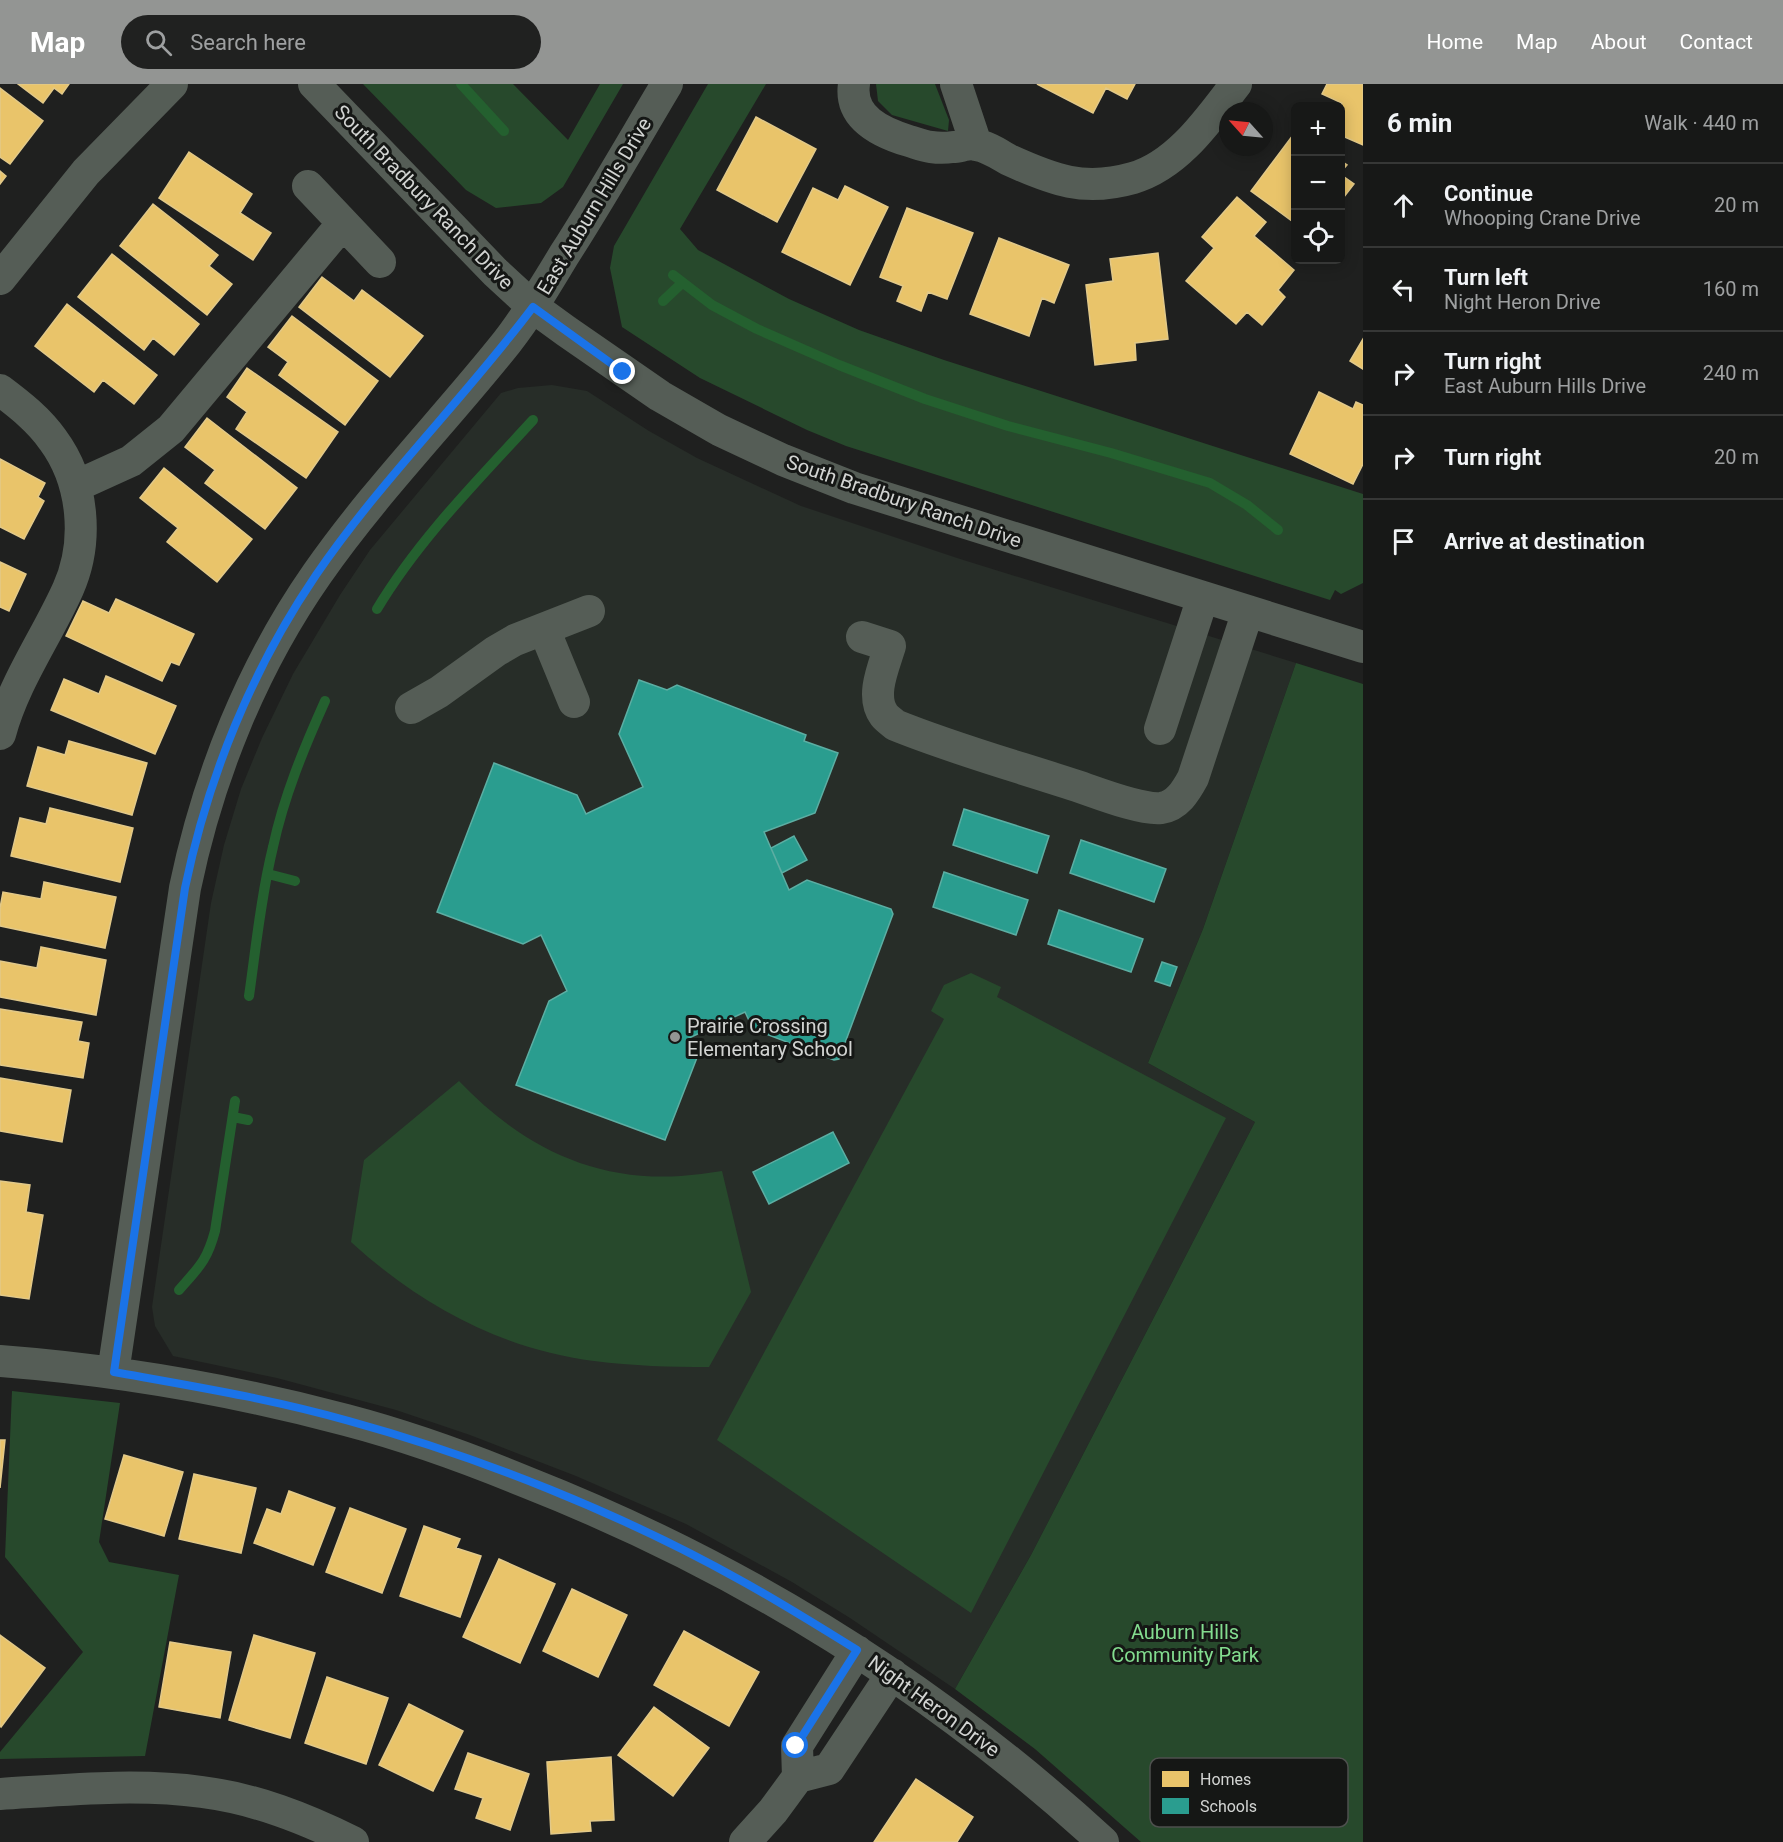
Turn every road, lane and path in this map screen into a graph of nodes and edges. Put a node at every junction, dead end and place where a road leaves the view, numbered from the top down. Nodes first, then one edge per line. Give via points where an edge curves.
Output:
1 (172, 84) edge
2 (314, 84) edge
3 (667, 84) edge
4 (854, 84) edge
5 (956, 84) edge
6 (1236, 84) edge
7 (976, 144) junction
8 (308, 186) dead end
9 (343, 223) junction
10 (380, 262) dead end
11 (0, 279) edge
12 (533, 307) junction
13 (0, 390) edge
14 (76, 486) junction
15 (1203, 597) junction
16 (589, 611) dead end
17 (1248, 611) junction
18 (544, 628) junction
19 (876, 642) dead end
20 (1363, 647) edge
21 (574, 702) dead end
22 (411, 708) dead end
23 (1160, 729) dead end
24 (0, 735) edge
25 (0, 1361) edge
26 (114, 1372) junction
27 (857, 1650) junction
28 (892, 1674) junction
29 (798, 1777) junction
30 (0, 1794) edge
31 (351, 1841) edge
32 (745, 1842) edge
33 (1103, 1842) edge

1 - 11 street via 86,172
2 - 12 street, South Bradbury Ranch Drive
3 - 12 street, East Auburn Hills Drive
4 - 7 street via 856,105 876,128 888,134 929,147
5 - 7 street
6 - 7 street via 1173,156 1134,177 1110,183 1047,177
8 - 9 street
9 - 10 street
9 - 14 street via 171,429 131,461
12 - 15 street, South Bradbury Ranch Drive via 660,396 783,460 863,491
12 - 26 street, East Auburn Hills Drive via 316,576 266,660 232,731 204,812 185,888
13 - 14 street via 31,415 54,441
14 - 24 street via 81,527 72,578 16,686
15 - 17 street, South Bradbury Ranch Drive
15 - 23 street
16 - 18 street
17 - 19 street via 1192,778 1184,794 1162,808 1148,808 1096,792 895,725 884,715 879,702
17 - 20 street, South Bradbury Ranch Drive
18 - 21 street
18 - 22 street via 505,645
25 - 26 street, Night Heron Drive
26 - 27 street, Night Heron Drive via 316,1412 486,1466 697,1557
27 - 28 street, Night Heron Drive
27 - 29 street via 796,1746
28 - 29 street via 829,1769
28 - 33 street, Night Heron Drive via 1011,1762
29 - 32 street
30 - 31 street via 134,1788 201,1792 293,1814

